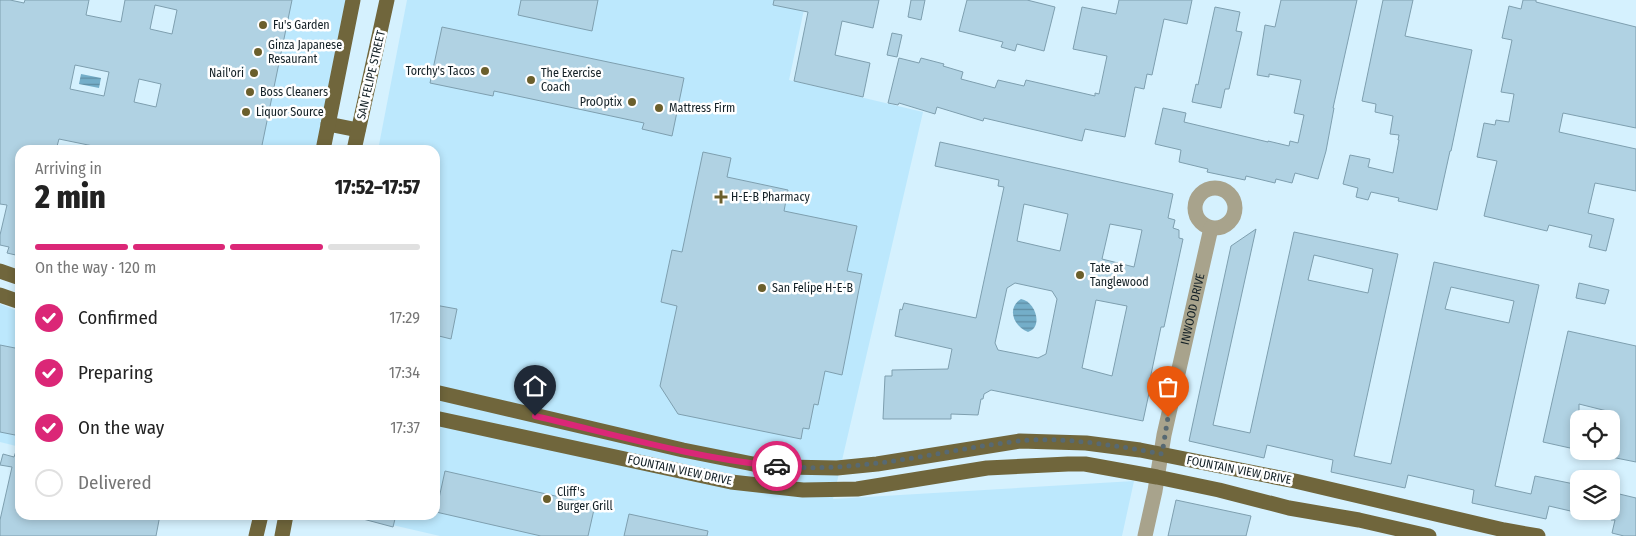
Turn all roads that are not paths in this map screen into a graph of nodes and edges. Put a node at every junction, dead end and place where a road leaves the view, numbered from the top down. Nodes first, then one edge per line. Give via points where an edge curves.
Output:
1 (353, 0) edge
2 (387, 0) edge
3 (328, 124) junction
4 (358, 130) junction
5 (324, 145) edge
6 (355, 145) edge
7 (1211, 228) dead end
8 (0, 271) edge
9 (15, 276) edge
10 (0, 295) edge
11 (15, 300) edge
12 (440, 393) edge
13 (440, 419) edge
14 (1162, 454) junction
15 (928, 456) junction
16 (806, 467) junction
17 (933, 476) junction
18 (1157, 477) junction
19 (803, 490) junction
20 (1364, 498) junction
21 (260, 520) edge
22 (285, 520) edge
23 (1359, 520) junction
24 (1503, 533) edge
25 (256, 536) edge
26 (282, 536) edge
27 (1145, 536) edge
28 (1429, 536) edge
29 (1538, 536) edge

1 - 3 main road
2 - 4 main road, SAN FELIPE STREET
3 - 4 main road
3 - 5 main road
4 - 6 main road, SAN FELIPE STREET
7 - 14 street, INWOOD DRIVE
8 - 9 main road
10 - 11 main road
12 - 16 main road, FOUNTAIN VIEW DRIVE via 753,464
13 - 19 main road, FOUNTAIN VIEW DRIVE via 731,482
14 - 15 main road, FOUNTAIN VIEW DRIVE via 1086,443 1020,441
14 - 18 street, INWOOD DRIVE
14 - 20 main road, FOUNTAIN VIEW DRIVE
15 - 16 main road, FOUNTAIN VIEW DRIVE via 837,468
15 - 17 main road
16 - 19 main road
17 - 18 main road, FOUNTAIN VIEW DRIVE via 987,468 1068,464 1101,466
17 - 19 main road, FOUNTAIN VIEW DRIVE via 857,489
18 - 23 main road, FOUNTAIN VIEW DRIVE via 1289,508
18 - 27 street, INWOOD DRIVE
20 - 23 main road
20 - 24 main road, FOUNTAIN VIEW DRIVE
21 - 25 main road
22 - 26 main road
23 - 28 main road, FOUNTAIN VIEW DRIVE
24 - 29 main road, FOUNTAIN VIEW DRIVE

